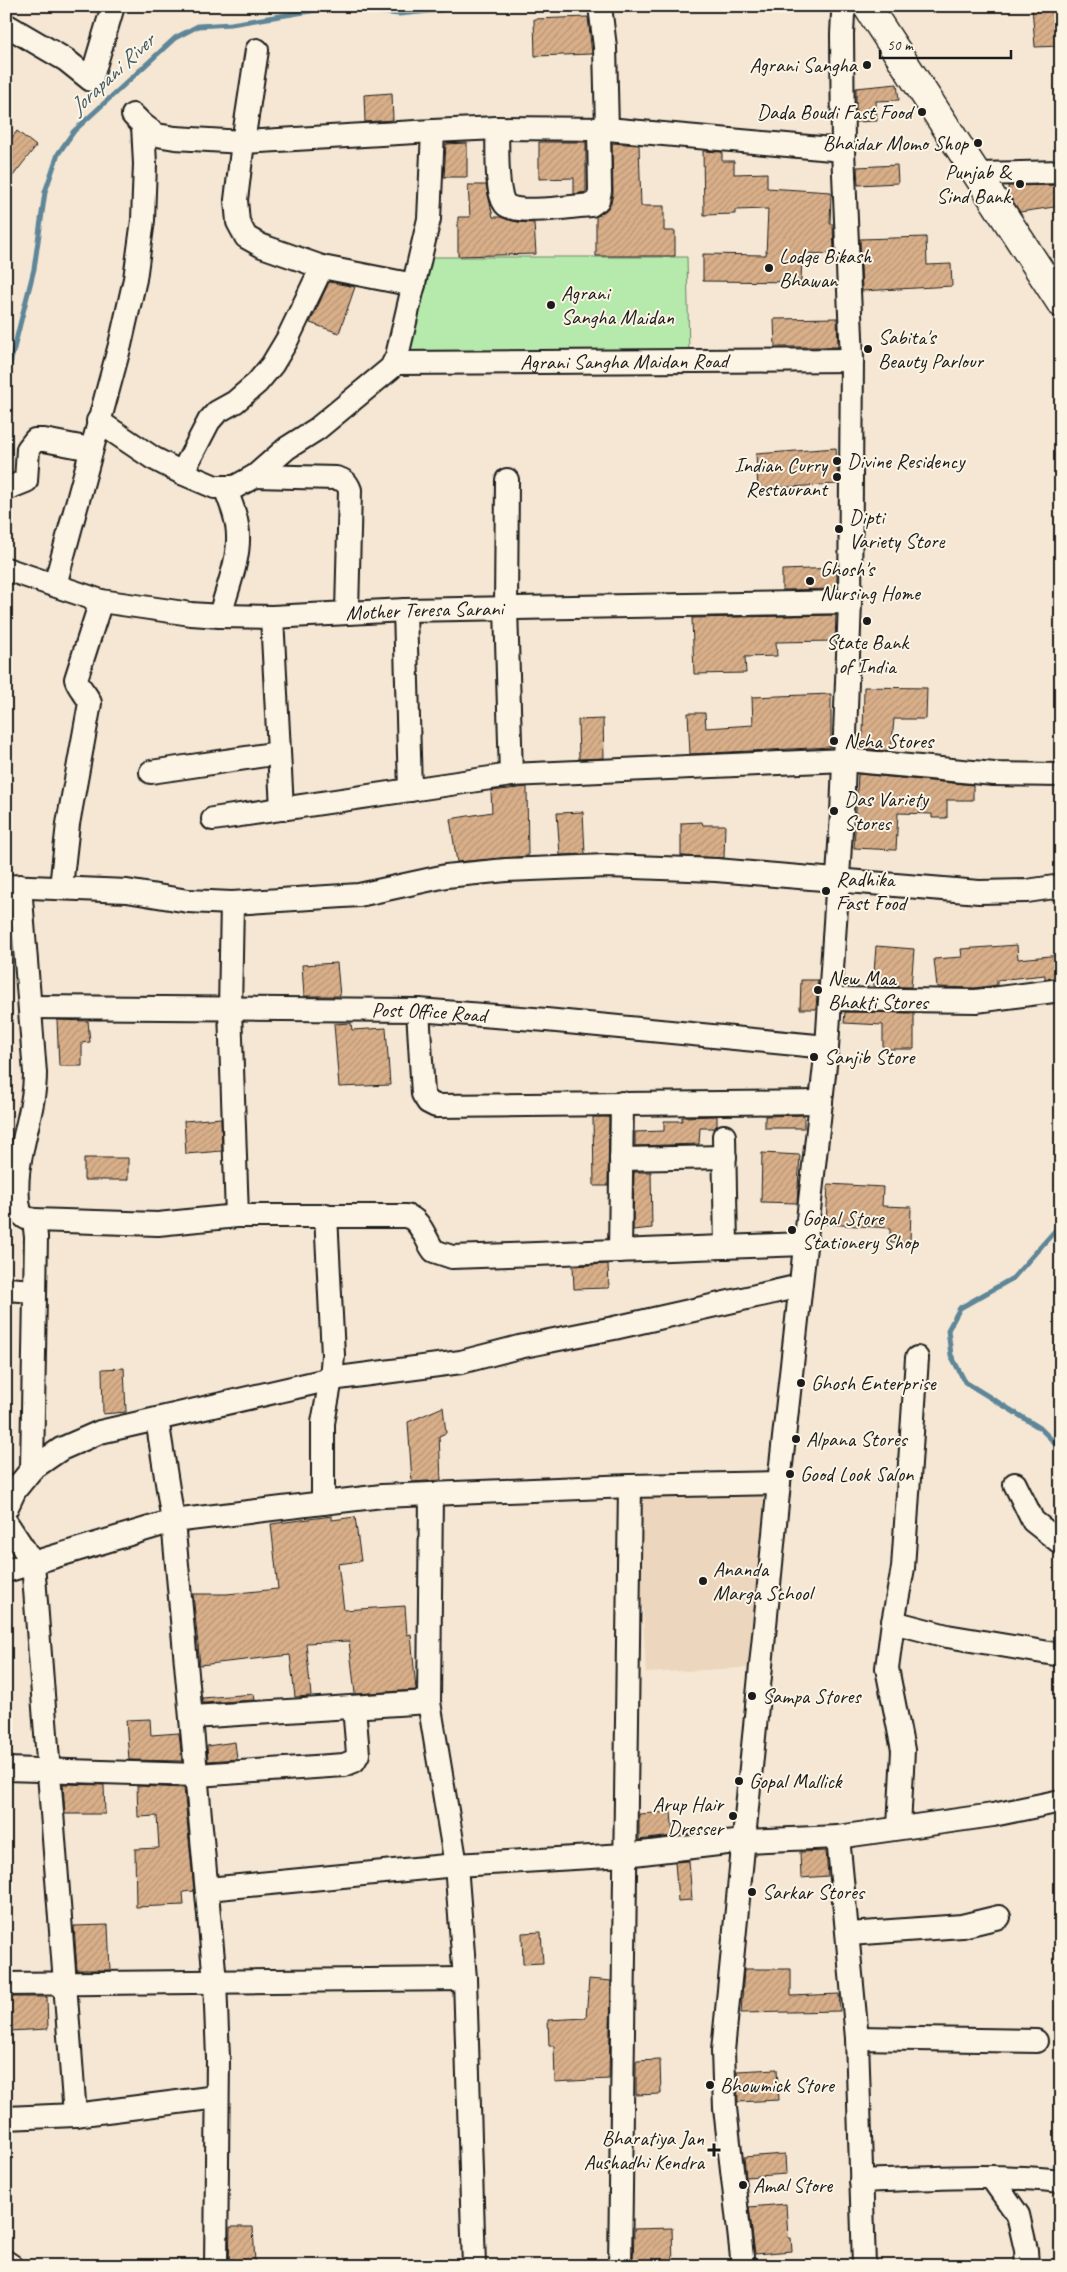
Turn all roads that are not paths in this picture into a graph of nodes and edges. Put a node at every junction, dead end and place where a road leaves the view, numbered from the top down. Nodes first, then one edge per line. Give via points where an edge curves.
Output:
1 (113, 6) edge
2 (600, 6) edge
3 (846, 6) edge
4 (867, 6) edge
5 (6, 25) edge
6 (257, 50) dead end
7 (497, 128) junction
8 (603, 130) junction
9 (433, 131) junction
10 (243, 142) junction
11 (843, 150) junction
12 (1061, 172) edge
13 (977, 174) junction
14 (322, 267) junction
15 (414, 285) junction
16 (1061, 303) edge
17 (852, 360) junction
18 (395, 363) junction
19 (98, 421) junction
20 (91, 449) junction
21 (182, 473) junction
22 (255, 476) junction
23 (507, 480) dead end
24 (225, 488) junction
25 (6, 489) edge
26 (6, 569) edge
27 (55, 585) junction
28 (101, 601) junction
29 (850, 602) junction
30 (506, 608) junction
31 (405, 610) junction
32 (347, 612) junction
33 (220, 616) junction
34 (272, 617) junction
35 (279, 753) junction
36 (845, 760) junction
37 (150, 772) dead end
38 (1061, 775) edge
39 (511, 776) junction
40 (410, 790) junction
41 (282, 809) junction
42 (213, 819) dead end
43 (838, 880) junction
44 (13, 886) edge
45 (1061, 886) edge
46 (61, 887) junction
47 (232, 903) junction
48 (1061, 990) edge
49 (831, 999) junction
50 (30, 1007) junction
51 (230, 1009) junction
52 (418, 1010) junction
53 (827, 1047) junction
54 (821, 1102) junction
55 (622, 1104) junction
56 (622, 1159) junction
57 (326, 1215) junction
58 (237, 1216) junction
59 (34, 1220) junction
60 (805, 1244) junction
61 (726, 1247) junction
62 (620, 1251) junction
63 (800, 1286) junction
64 (6, 1289) edge
65 (35, 1291) junction
66 (917, 1358) dead end
67 (331, 1379) junction
68 (158, 1419) junction
69 (32, 1469) junction
70 (780, 1483) junction
71 (1015, 1484) dead end
72 (630, 1486) junction
73 (431, 1494) junction
74 (323, 1503) junction
75 (6, 1509) edge
76 (173, 1521) junction
77 (6, 1522) edge
78 (1061, 1543) edge
79 (33, 1562) junction
80 (6, 1571) edge
81 (893, 1622) junction
82 (1061, 1655) edge
83 (429, 1702) junction
84 (354, 1707) junction
85 (192, 1717) junction
86 (6, 1769) edge
87 (48, 1770) junction
88 (197, 1774) junction
89 (1060, 1803) edge
90 (899, 1827) junction
91 (838, 1837) junction
92 (744, 1841) junction
93 (625, 1855) junction
94 (456, 1865) junction
95 (208, 1889) junction
96 (999, 1917) dead end
97 (848, 1934) junction
98 (465, 1979) junction
99 (215, 1981) junction
100 (65, 1983) junction
101 (6, 1984) edge
102 (857, 2038) junction
103 (1036, 2041) dead end
104 (217, 2097) junction
105 (75, 2115) junction
106 (6, 2118) edge
107 (991, 2178) junction
108 (861, 2181) junction
109 (1061, 2181) edge
110 (6, 2262) edge
111 (12, 2266) edge
112 (216, 2266) edge
113 (474, 2266) edge
114 (620, 2266) edge
115 (743, 2266) edge
116 (864, 2266) edge
117 (1027, 2266) edge

1 - 5 street via 91,80 66,60
2 - 8 street via 605,47
3 - 11 street via 842,14
4 - 13 main road
6 - 10 street
7 - 8 street
7 - 8 street via 500,193 510,209 522,211 591,205 598,200
7 - 9 street
8 - 11 street
9 - 10 street
9 - 15 street via 431,204
10 - 14 street via 236,200 238,222 246,237
10 - 19 street via 157,135 138,120 144,164 143,220 135,280
11 - 17 street
12 - 13 street
13 - 16 main road
14 - 15 street
14 - 21 street via 288,340 272,365 257,383 209,421
15 - 18 street
17 - 18 street, Agrani Sangha Maidan Road
17 - 29 street
18 - 22 street
19 - 20 street
19 - 21 street via 153,458
20 - 25 street via 35,440 28,449 26,481
20 - 27 street
21 - 24 street via 208,485
22 - 24 street via 235,487
22 - 32 street via 336,478 348,484
23 - 30 street
24 - 33 street via 238,537
26 - 27 street, Mother Teresa Sarani
27 - 28 street, Mother Teresa Sarani
28 - 33 street, Mother Teresa Sarani
28 - 46 street via 76,679 90,703 68,824
29 - 30 street, Mother Teresa Sarani
29 - 36 street
30 - 31 street, Mother Teresa Sarani
30 - 39 street
31 - 32 street, Mother Teresa Sarani
31 - 40 street
32 - 34 street, Mother Teresa Sarani
33 - 34 street, Mother Teresa Sarani
34 - 35 street
35 - 37 street
35 - 41 street
36 - 38 street via 994,774
36 - 39 street
36 - 43 street
39 - 40 street
40 - 41 street
41 - 42 street
43 - 45 street via 979,892 1027,891
43 - 47 street via 716,870 607,866 506,870 359,895
43 - 49 street
44 - 46 street
44 - 50 street
46 - 47 street
47 - 51 street
48 - 49 street via 976,1002
49 - 53 street
50 - 51 street, Post Office Road
50 - 59 street via 35,1085 18,1172 18,1203 20,1213
51 - 52 street, Post Office Road
51 - 58 street
52 - 53 street, Post Office Road
52 - 55 street via 423,1094 436,1106
53 - 54 street
54 - 55 street
54 - 60 street
55 - 56 street
56 - 61 street via 724,1147
56 - 62 street
57 - 58 street
57 - 62 street via 411,1216 434,1251 452,1257
57 - 67 street via 333,1355
58 - 59 street via 158,1224
59 - 65 street
60 - 61 street
60 - 63 street
61 - 62 street
63 - 67 street via 461,1362
63 - 70 street
64 - 65 street
65 - 69 street
66 - 81 street via 903,1568
67 - 68 street
67 - 74 street via 323,1423
68 - 69 street via 100,1432 60,1449
68 - 76 street
69 - 75 street via 15,1490
70 - 72 street
70 - 92 street
71 - 78 street via 1033,1521
72 - 73 street
72 - 93 street
73 - 74 street
73 - 83 street
74 - 76 street
76 - 79 street
76 - 85 street
77 - 79 street
79 - 80 street
79 - 87 street
81 - 82 street via 947,1636
81 - 90 street via 887,1668 903,1750
83 - 84 street
83 - 94 street
84 - 85 street
84 - 88 street via 358,1754 354,1762
85 - 88 street
86 - 87 street
87 - 88 street
87 - 100 street
88 - 95 street
89 - 90 street
90 - 91 street
91 - 92 street
91 - 97 street
92 - 93 street
92 - 115 street via 723,2051 725,2108
93 - 94 street
93 - 114 street
94 - 95 street
94 - 98 street
95 - 99 street
96 - 97 street via 962,1926
97 - 102 street
98 - 99 street
98 - 113 street
99 - 100 street
99 - 104 street
100 - 101 street
100 - 105 street
102 - 103 street
102 - 108 street
104 - 105 street
104 - 112 street
105 - 106 street
107 - 108 street via 959,2176
107 - 109 street
107 - 117 street via 1018,2215
108 - 116 street
110 - 111 street

